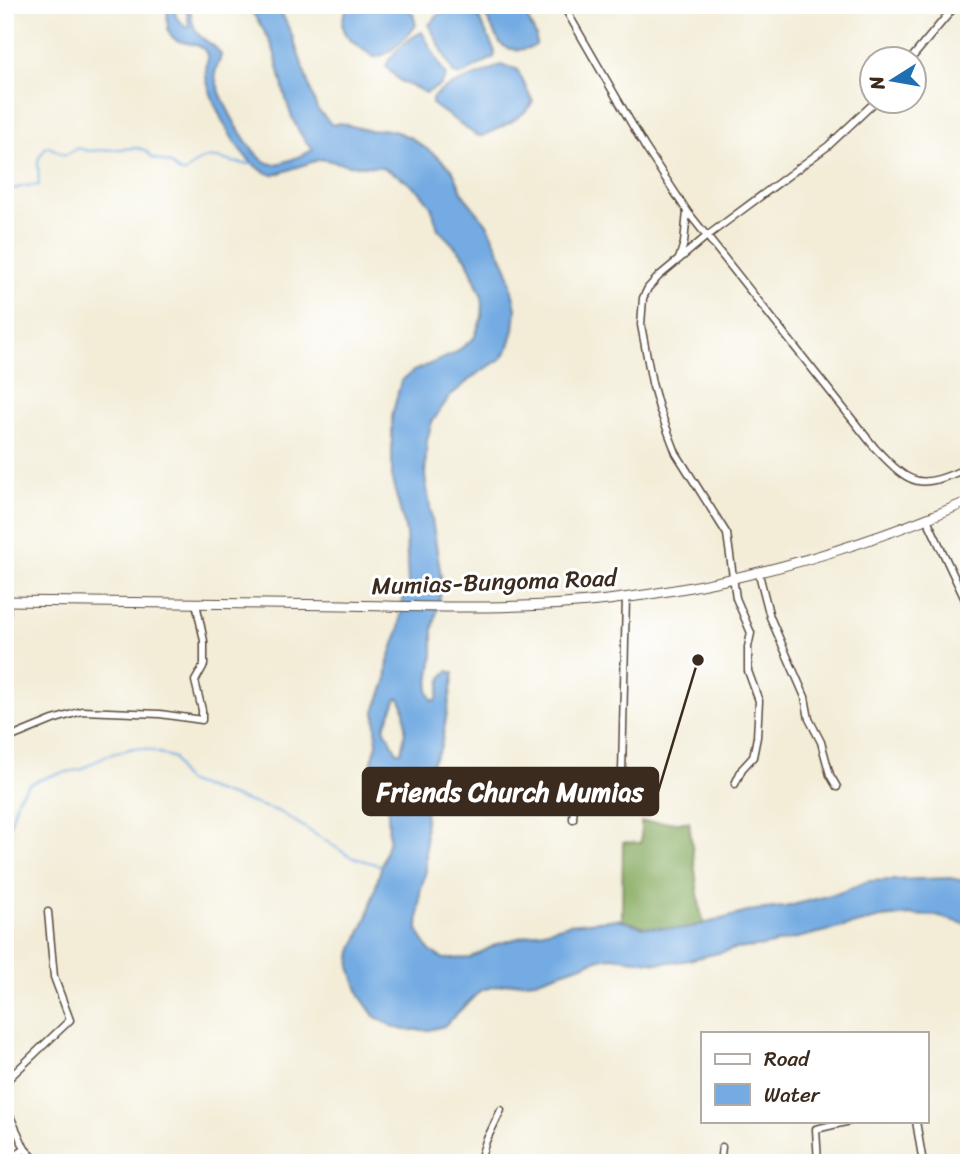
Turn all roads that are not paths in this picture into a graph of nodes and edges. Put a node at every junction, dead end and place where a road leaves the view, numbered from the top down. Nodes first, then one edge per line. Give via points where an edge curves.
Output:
1 (563, 5) edge
2 (956, 5) edge
3 (922, 46) edge
4 (861, 116) edge
5 (687, 211) junction
6 (706, 236) junction
7 (678, 261) junction
8 (969, 467) edge
9 (969, 501) edge
10 (927, 519) junction
11 (758, 574) junction
12 (733, 579) junction
13 (626, 597) junction
14 (6, 601) edge
15 (196, 603) junction
16 (969, 608) edge
17 (7, 739) edge
18 (735, 784) dead end
19 (836, 787) dead end
20 (573, 819) dead end
21 (48, 912) dead end
22 (5, 1082) edge
23 (5, 1105) edge
24 (501, 1110) dead end
25 (846, 1122) edge
26 (916, 1122) edge
27 (722, 1147) dead end
28 (24, 1149) junction
29 (5, 1163) edge
30 (38, 1163) edge
31 (479, 1163) edge
32 (720, 1163) edge
33 (818, 1163) edge
34 (923, 1163) edge

1 - 5 street
2 - 3 street
4 - 6 street via 828,146
5 - 6 street
5 - 7 street
6 - 7 street
6 - 8 street via 861,432 899,472 925,482
7 - 12 street via 643,298 645,351 676,453 727,534
9 - 10 highway, Mumias-Bungoma Road
10 - 11 highway, Mumias-Bungoma Road
10 - 16 street
11 - 12 highway, Mumias-Bungoma Road
11 - 19 street via 770,617
12 - 13 highway, Mumias-Bungoma Road
12 - 18 street via 751,632 749,676 759,705 755,750
13 - 15 highway, Mumias-Bungoma Road via 561,604 449,606
13 - 20 street via 622,772 579,779
14 - 15 highway, Mumias-Bungoma Road
14 - 17 street
15 - 17 street via 204,641 203,668 195,679 202,720 82,711
21 - 22 street via 54,977 70,1020
23 - 28 street
24 - 31 street
25 - 33 street via 816,1129
26 - 34 street
27 - 32 street
28 - 29 street
28 - 30 street

